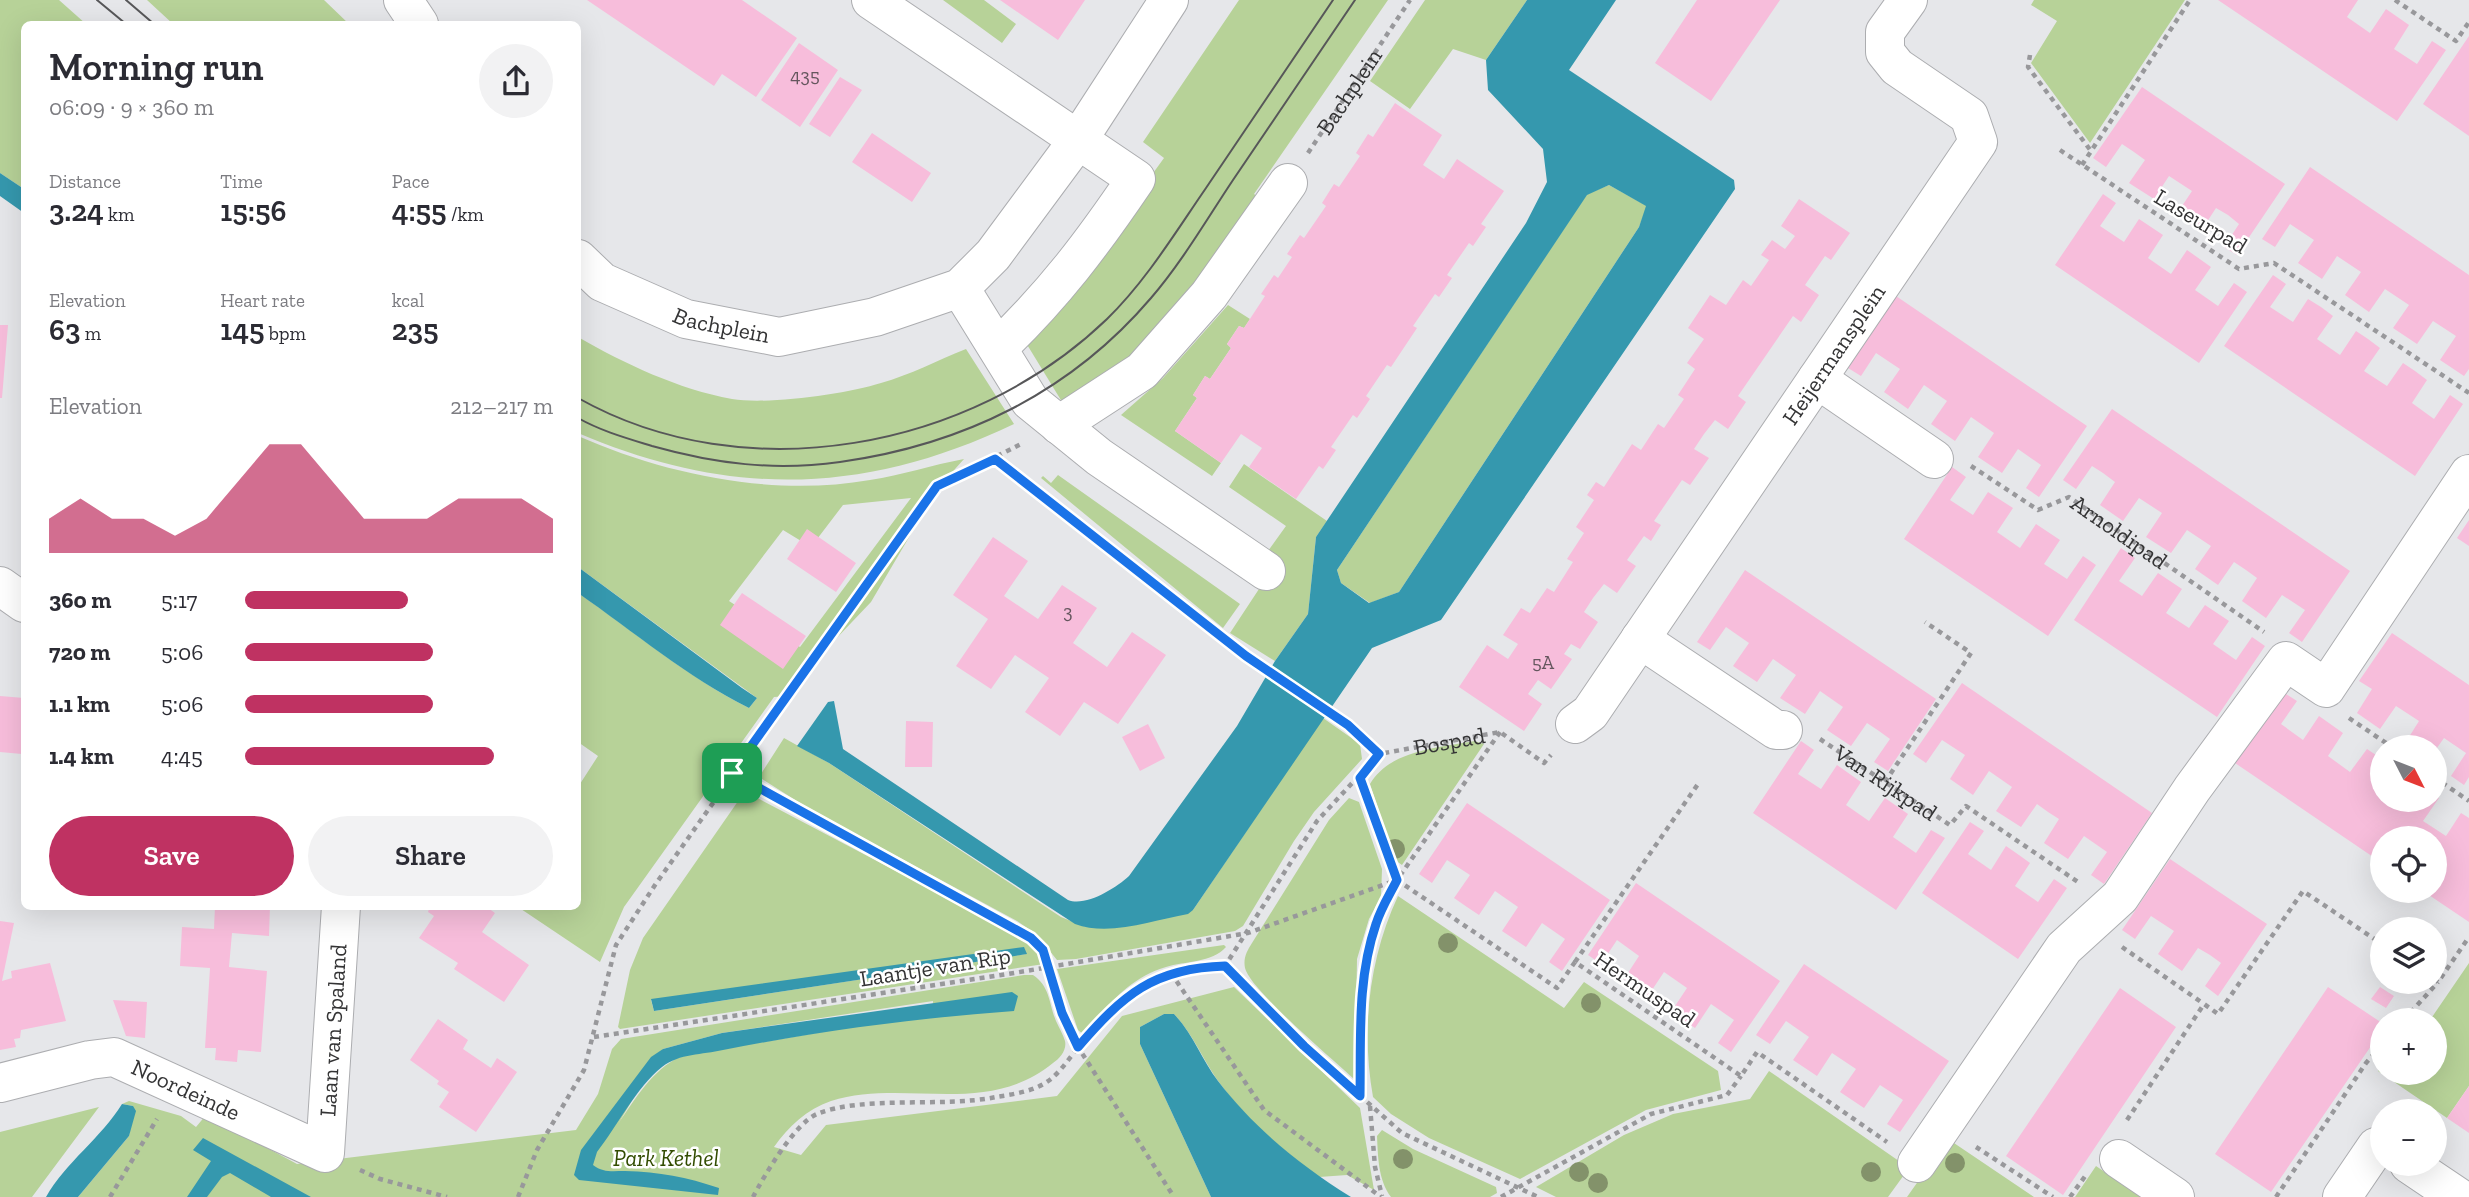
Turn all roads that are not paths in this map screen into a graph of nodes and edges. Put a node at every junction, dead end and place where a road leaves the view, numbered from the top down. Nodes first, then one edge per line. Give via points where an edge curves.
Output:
1 (403, 0) edge
2 (871, 0) edge
3 (1169, 0) edge
4 (1908, 0) edge
5 (417, 21) edge
6 (1078, 140) junction
7 (1288, 183) road end
8 (581, 263) edge
9 (960, 288) junction
10 (998, 348) junction
11 (1817, 379) junction
12 (1059, 425) junction
13 (1934, 459) road end
14 (2469, 474) edge
15 (1266, 571) dead end
16 (0, 586) edge
17 (21, 601) edge
18 (1640, 639) junction
19 (1575, 724) dead end
20 (1783, 730) road end
21 (341, 910) edge
22 (0, 1083) edge
23 (325, 1153) joint
24 (2370, 1156) edge
25 (2119, 1159) road end
26 (1917, 1163) road end
27 (2427, 1176) edge
28 (2175, 1197) edge
29 (2342, 1197) edge
30 (2458, 1197) edge

1 - 5 street
2 - 6 street
3 - 6 street, Bachplein
4 - 11 street, Heijermansplein via 1885,32 1885,52 1897,66 1969,116 1978,142
6 - 9 street, Bachplein via 993,255
6 - 10 street via 1136,178 1094,242 1048,299
7 - 12 street via 1209,295 1142,371
8 - 9 street, Bachplein via 602,282 686,319 779,337 875,317
9 - 10 street
10 - 12 street via 1030,401
11 - 13 street
11 - 18 street, Heijermansplein
12 - 15 street
14 - 26 street via 2326,688 2286,661 2120,897 2064,948
16 - 17 street
18 - 19 street, Heijermansplein via 1590,713
18 - 20 street via 1776,730
21 - 23 street, Laan van Spaland
22 - 23 street, Noordeinde via 114,1057
24 - 29 street
25 - 28 street
27 - 30 street

